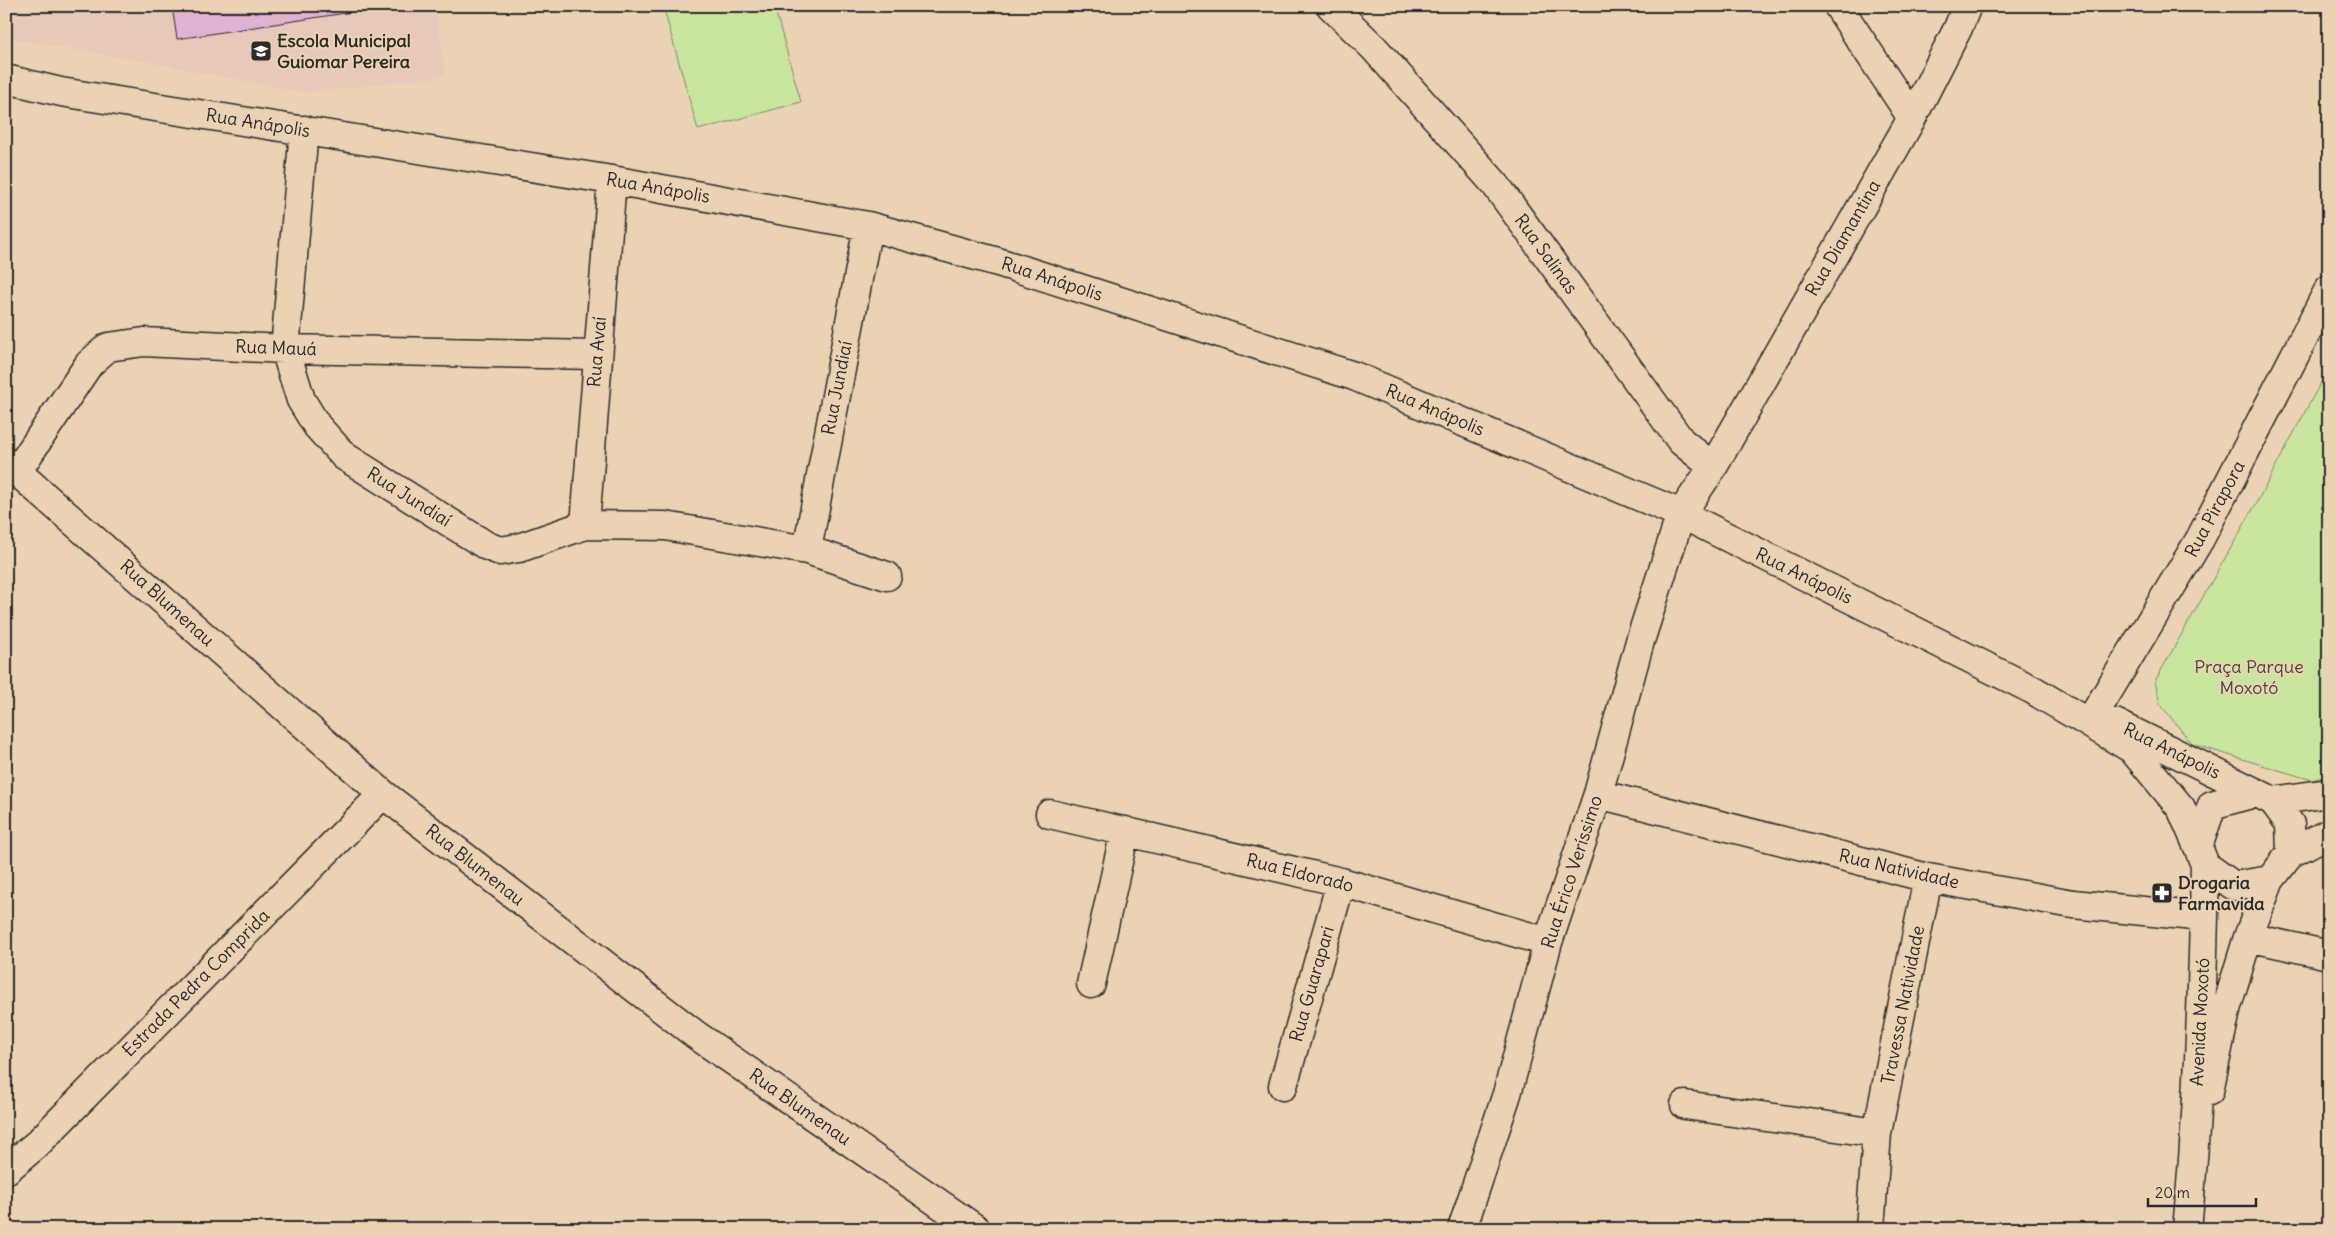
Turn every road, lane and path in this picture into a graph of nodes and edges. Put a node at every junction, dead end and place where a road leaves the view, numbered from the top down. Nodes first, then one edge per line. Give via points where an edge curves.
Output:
1 (1331, 6) edge
2 (1838, 6) edge
3 (1967, 6) edge
4 (6, 79) edge
5 (1912, 118) junction
6 (304, 130) junction
7 (612, 180) junction
8 (868, 226) junction
9 (2329, 289) edge
10 (285, 349) junction
11 (597, 355) junction
12 (12, 466) edge
13 (1713, 467) junction
14 (1681, 514) junction
15 (584, 525) junction
16 (807, 550) junction
17 (887, 576) dead end
18 (2092, 718) junction
19 (2329, 793) edge
20 (383, 794) junction
21 (1598, 794) junction
22 (2264, 797) junction
23 (1050, 814) dead end
24 (1124, 831) junction
25 (2329, 833) edge
26 (2291, 853) junction
27 (2201, 856) junction
28 (1928, 878) junction
29 (2270, 880) junction
30 (1341, 882) junction
31 (2204, 918) junction
32 (2248, 936) junction
33 (1548, 942) junction
34 (2329, 955) edge
35 (1091, 984) dead end
36 (1283, 1086) dead end
37 (1685, 1105) dead end
38 (1877, 1133) junction
39 (6, 1170) edge
40 (2192, 1179) junction
41 (976, 1229) edge
42 (1462, 1229) edge
43 (1870, 1229) edge
44 (2187, 1229) edge

1 - 13 street, Rua Salinas via 1374,48 1495,184 1681,441
2 - 5 street
3 - 5 street, Rua Diamantina
4 - 6 street, Rua Anápolis via 61,92
5 - 13 street, Rua Diamantina
6 - 7 street, Rua Anápolis
6 - 10 street, Rua Jundiaí
7 - 8 street, Rua Anápolis
7 - 11 street, Rua Avaí
8 - 14 street, Rua Anápolis via 998,262 1354,376
8 - 16 street, Rua Jundiaí
9 - 18 street, Rua Pirapora via 2200,540
10 - 11 street, Rua Mauá
10 - 12 street, Rua Mauá via 144,342 108,348 89,364
10 - 15 street, Rua Jundiaí via 302,400 318,426 344,456 487,546 500,551 519,548
11 - 15 street, Rua Avaí
12 - 20 street, Rua Blumenau
13 - 14 street
14 - 18 street, Rua Anápolis
14 - 21 street, Rua Érico Veríssimo via 1640,641
15 - 16 street, Rua Jundiaí via 665,526
16 - 17 street, Rua Jundiaí
18 - 22 street, Rua Anápolis via 2199,763
18 - 27 street, Rua Anápolis via 2132,749 2181,808
19 - 22 street
20 - 39 street, Estrada Pedra Comprida via 37,1144
20 - 41 street, Rua Blumenau via 696,1035
21 - 28 street, Rua Natividade
21 - 33 street, Rua Érico Veríssimo
22 - 26 street via 2290,824
22 - 27 street via 2212,805
23 - 24 street, Rua Eldorado
24 - 30 street, Rua Eldorado
24 - 35 street
25 - 26 street
26 - 29 street
27 - 29 street via 2234,886
27 - 31 street, Avenida Moxotó
28 - 31 street, Rua Natividade via 2073,904
28 - 38 street, Travessa Natividade
29 - 32 street, Avenida Moxotó
30 - 33 street, Rua Eldorado
30 - 36 street, Rua Guarapari
31 - 40 street, Avenida Moxotó
32 - 34 street
32 - 40 street, Avenida Moxotó via 2227,1006
33 - 42 street, Rua Érico Veríssimo via 1507,1094
37 - 38 street
38 - 43 street, Travessa Natividade
40 - 44 street, Avenida Moxotó

